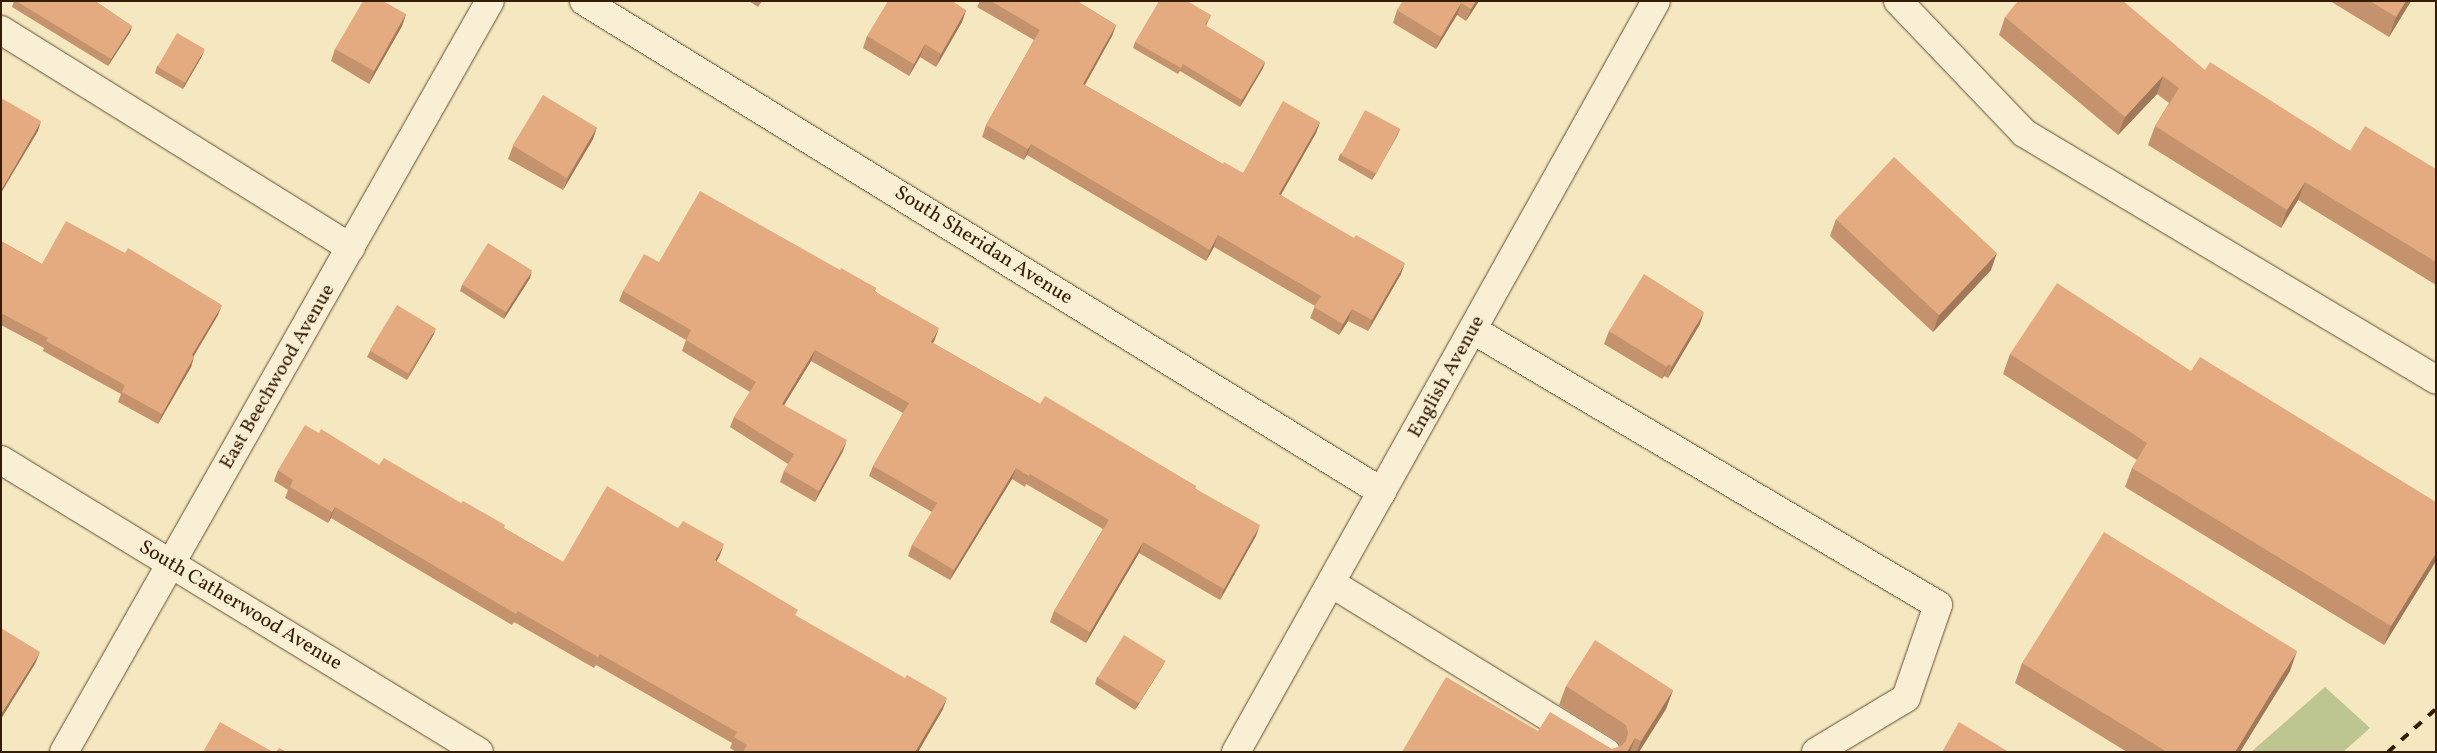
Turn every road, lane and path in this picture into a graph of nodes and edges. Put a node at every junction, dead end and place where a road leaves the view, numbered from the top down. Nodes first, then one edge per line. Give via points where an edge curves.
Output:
1 (490, 1) edge
2 (584, 1) edge
3 (1656, 1) edge
4 (1898, 1) edge
5 (1, 30) edge
6 (351, 248) junction
7 (1473, 330) junction
8 (2436, 380) edge
9 (1, 460) edge
10 (1382, 492) junction
11 (172, 564) junction
12 (1331, 583) junction
13 (64, 752) edge
14 (479, 752) edge
15 (1236, 752) edge
16 (1606, 752) edge
17 (1816, 752) edge

1 - 6 street, East Beechwood Avenue
2 - 10 street, South Sheridan Avenue
3 - 7 street, English Avenue
4 - 8 street via 2024,133
5 - 6 street
6 - 11 street, East Beechwood Avenue
7 - 10 street, English Avenue
7 - 17 street via 1938,605 1906,698
9 - 11 street, South Catherwood Avenue
10 - 12 street, English Avenue
11 - 13 street, East Beechwood Avenue
11 - 14 street, South Catherwood Avenue
12 - 15 street, English Avenue
12 - 16 street

